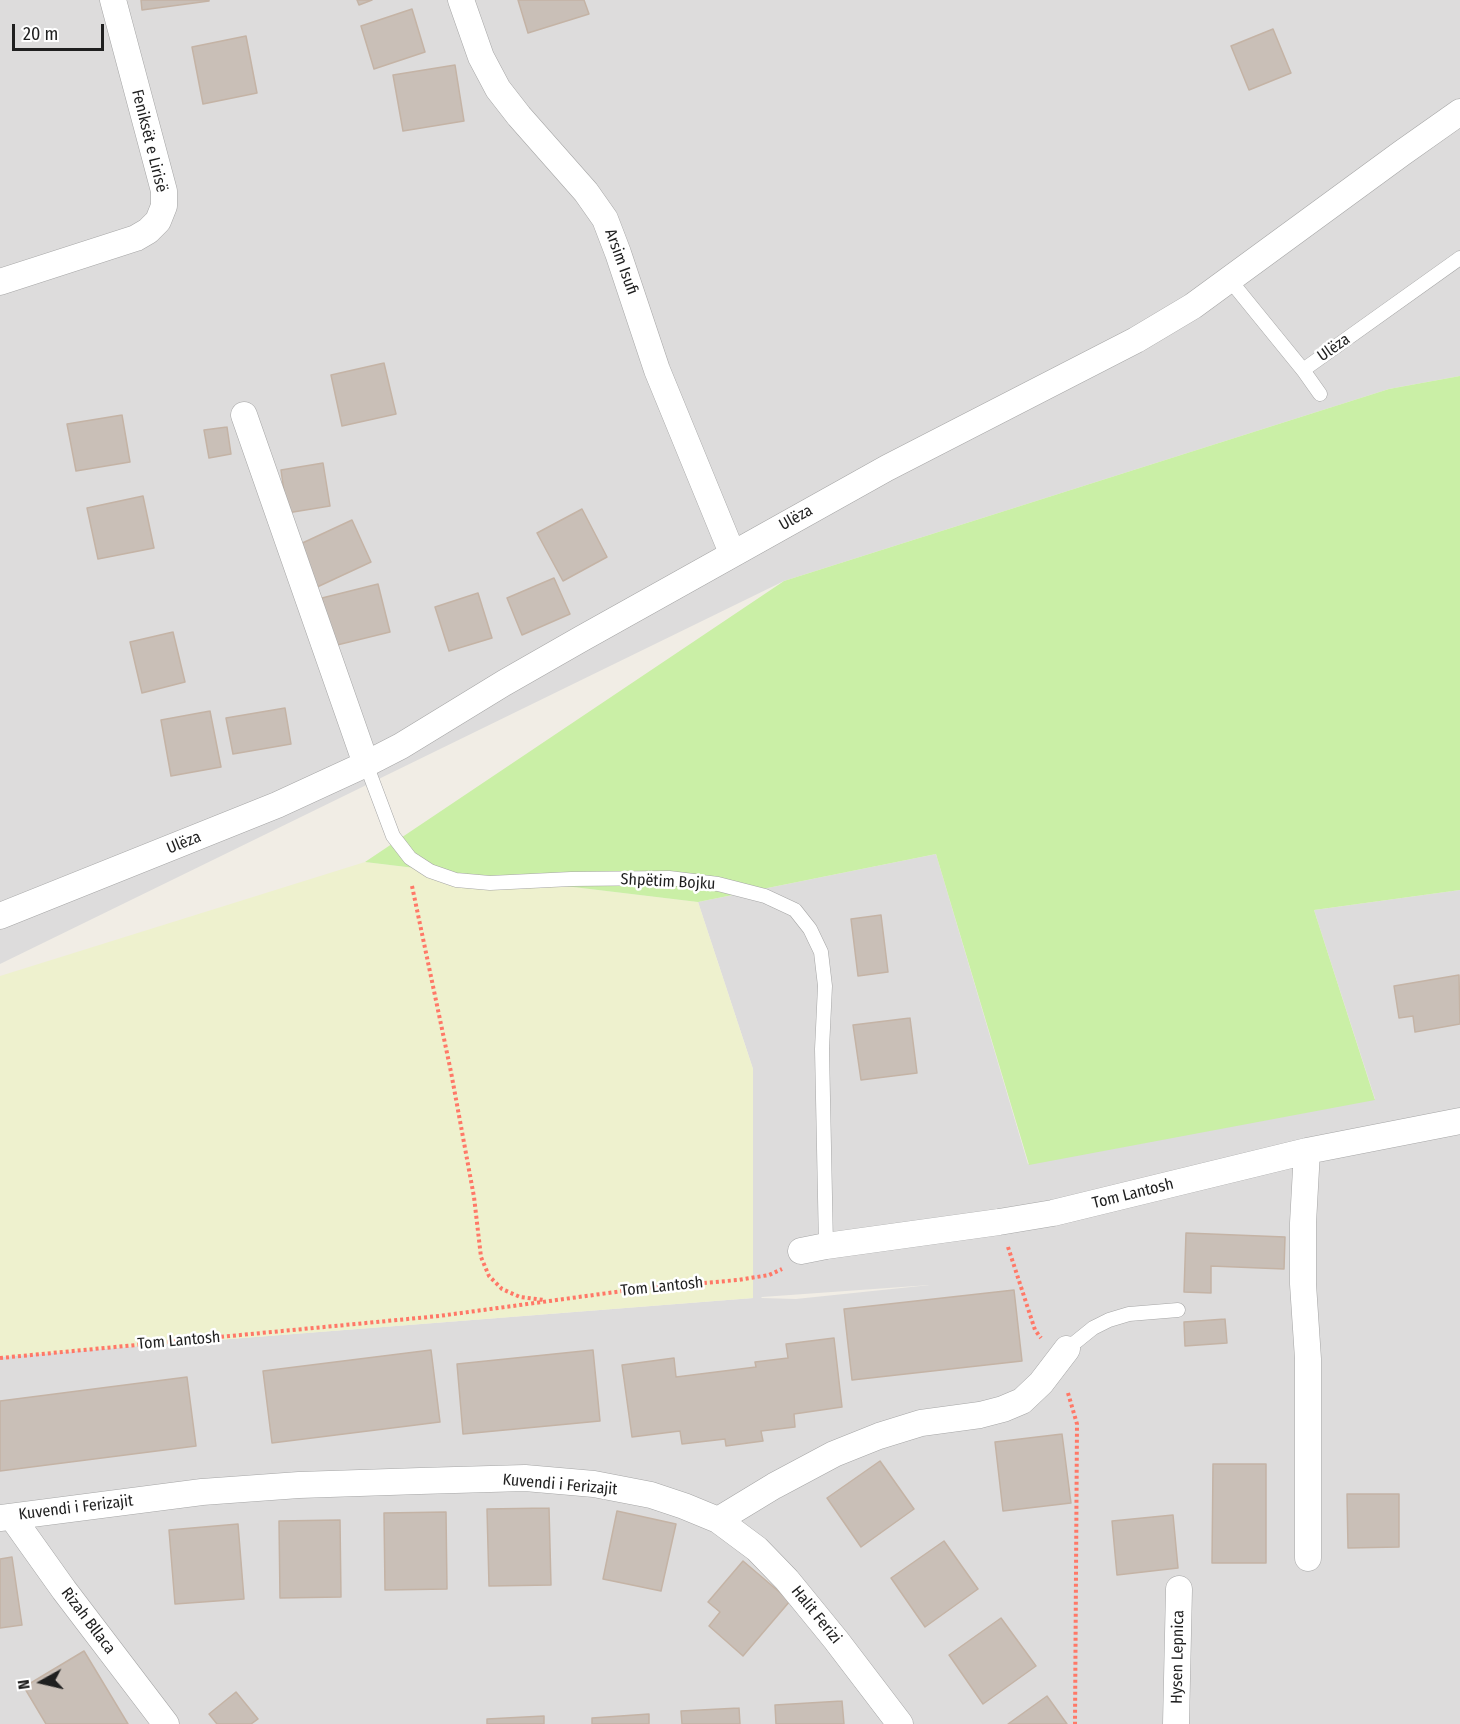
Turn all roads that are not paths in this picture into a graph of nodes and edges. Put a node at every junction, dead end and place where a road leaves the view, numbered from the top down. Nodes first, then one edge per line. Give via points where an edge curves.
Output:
1 (113, 0) edge
2 (460, 0) edge
3 (1460, 112) edge
4 (1460, 258) edge
5 (1229, 279) junction
6 (0, 282) edge
7 (1303, 370) junction
8 (1320, 394) dead end
9 (244, 415) dead end
10 (732, 553) junction
11 (366, 764) junction
12 (0, 916) edge
13 (1460, 1121) edge
14 (1307, 1151) junction
15 (826, 1246) junction
16 (801, 1251) road end
17 (1178, 1310) dead end
18 (1062, 1355) joint
19 (6, 1517) edge
20 (718, 1520) junction
21 (1308, 1558) dead end
22 (1179, 1589) dead end
23 (166, 1724) edge
24 (900, 1724) edge
25 (1176, 1724) edge

1 - 6 street, Feniksët e Lirisë via 164,190 164,206 158,221 136,238
2 - 10 street, Arsim Isufi via 481,57 498,89 605,219 657,370
3 - 5 street, Ulëza
4 - 7 lane, Ulëza
5 - 7 lane, Ulëza
5 - 10 street, Ulëza via 1136,340 942,438
7 - 8 lane
9 - 11 street
10 - 11 street, Ulëza
11 - 12 street, Ulëza via 277,805
11 - 15 lane, Shpëtim Bojku via 393,836 410,858 430,871 456,880 490,883 669,878 718,884 765,896 795,910 821,952 825,986 822,1049
13 - 14 street, Tom Lantosh
14 - 15 street, Tom Lantosh via 1053,1213
14 - 21 street via 1303,1284 1308,1359
15 - 16 street, Tom Lantosh
17 - 18 lane via 1129,1314 1109,1320 1093,1328
18 - 20 street via 1022,1401 992,1412 921,1423 879,1436 784,1480
19 - 20 street, Kuvendi i Ferizajit via 202,1492 525,1478 594,1484 651,1495
19 - 23 street, Rizah Bllaca
20 - 24 street, Halit Ferizi via 757,1549 787,1580
22 - 25 street, Hysen Lepnica

